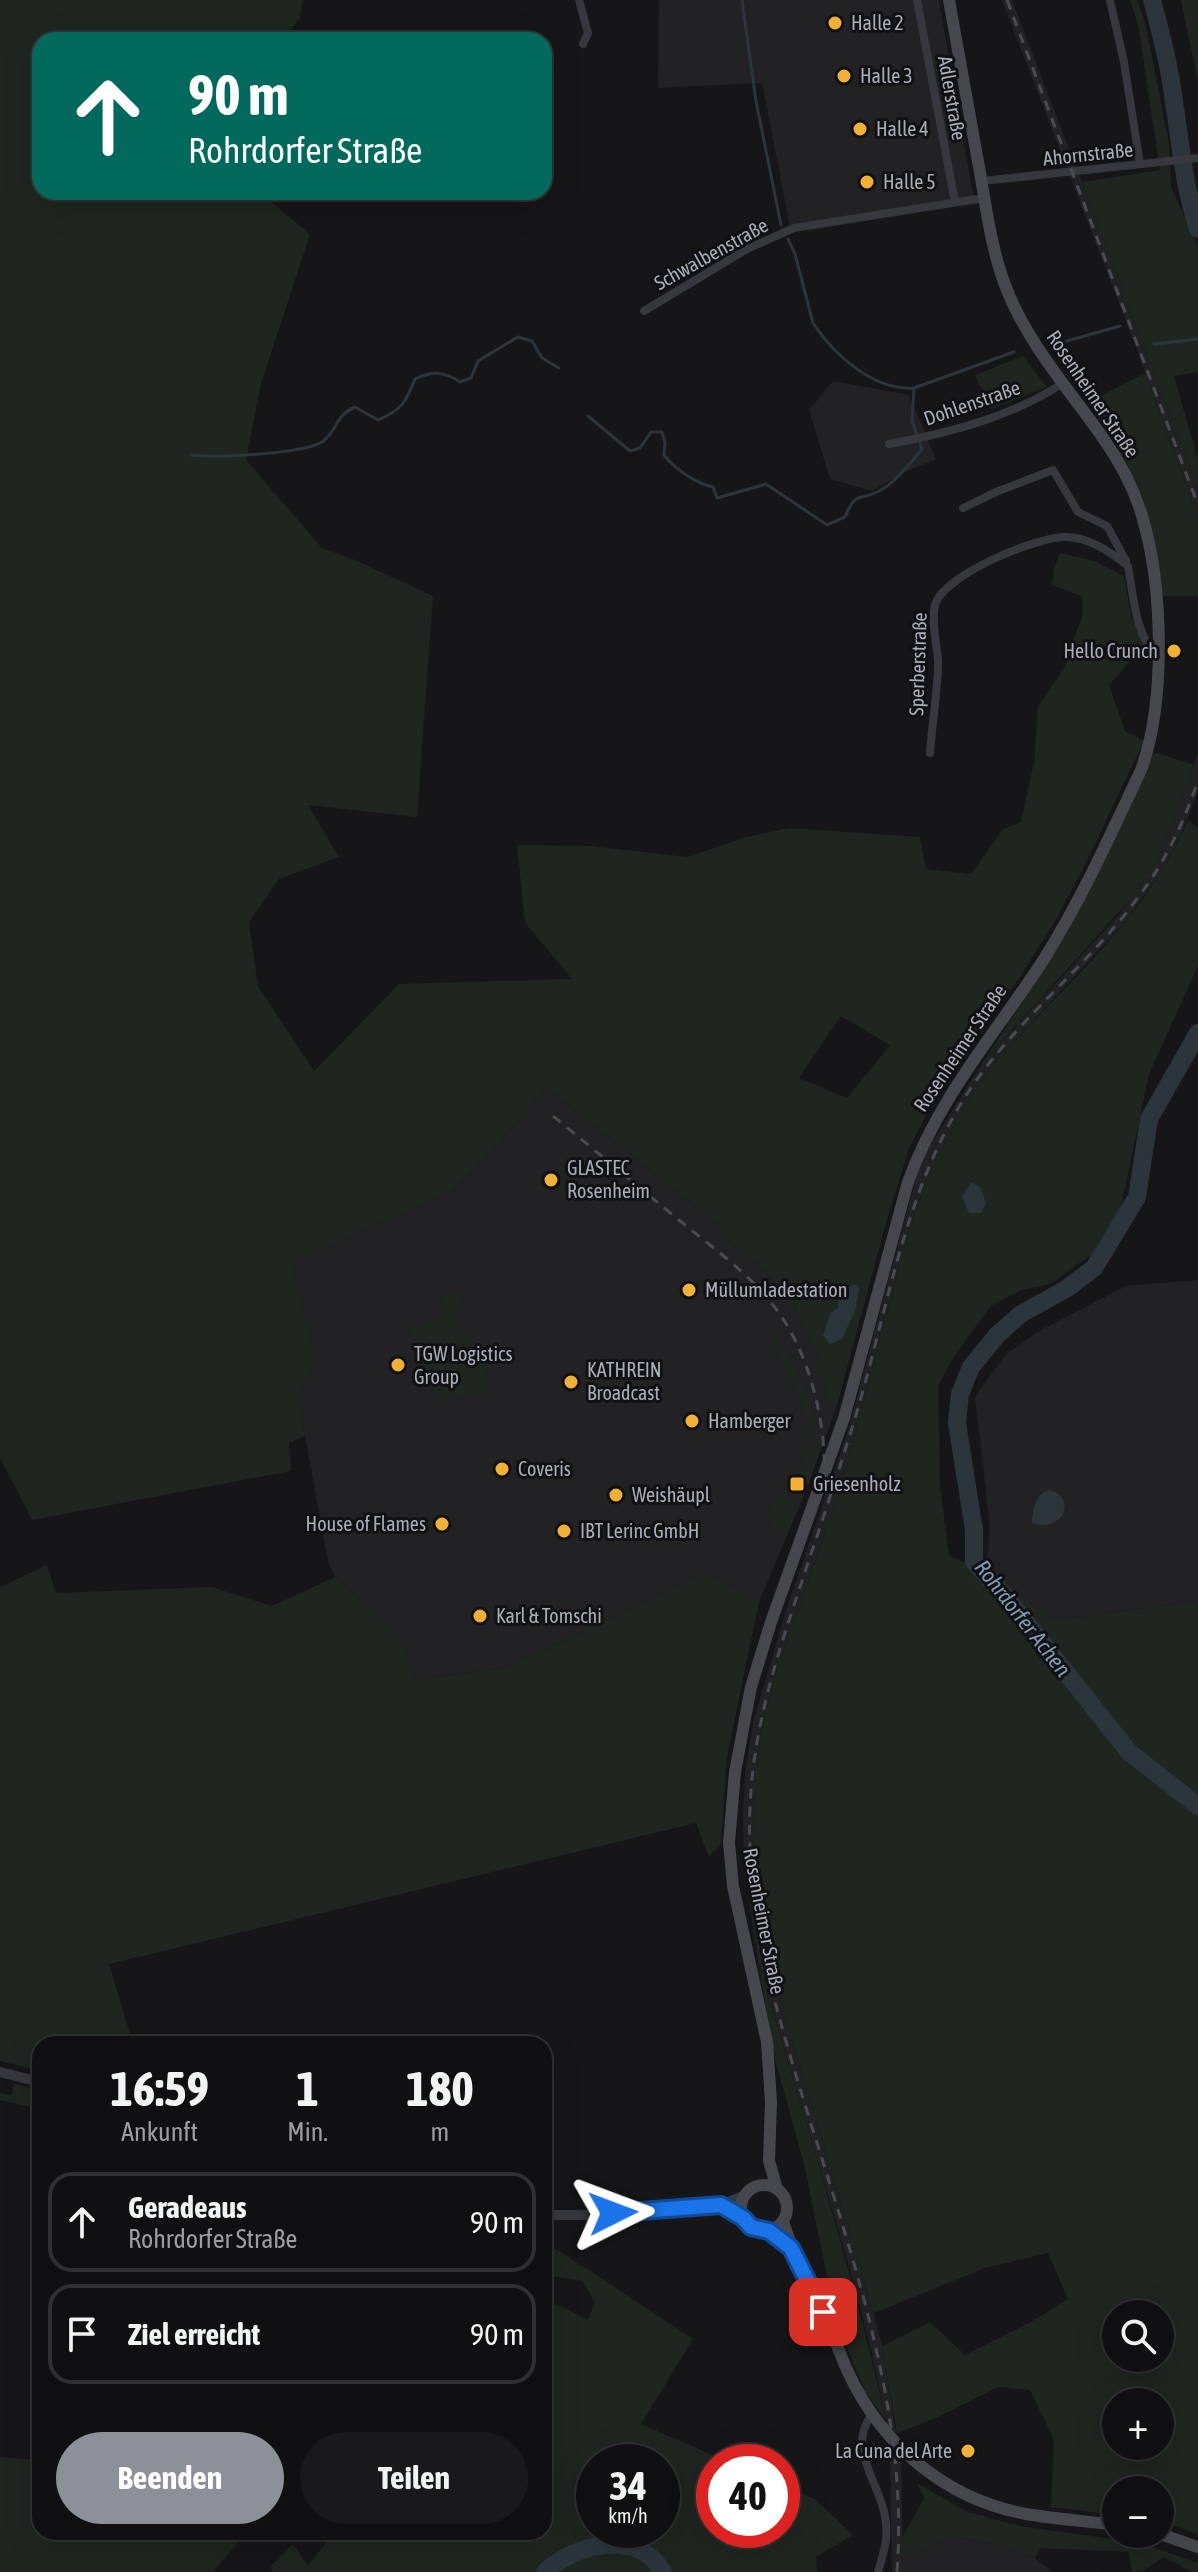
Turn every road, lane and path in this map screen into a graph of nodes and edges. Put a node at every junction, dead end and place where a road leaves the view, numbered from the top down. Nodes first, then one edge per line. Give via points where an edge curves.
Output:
1 (579, 0) edge
2 (917, 0) edge
3 (949, 0) edge
4 (1110, 0) edge
5 (583, 44) dead end
6 (1198, 158) edge
7 (1140, 164) junction
8 (982, 181) junction
9 (984, 198) junction
10 (955, 202) junction
11 (644, 311) dead end
12 (1063, 383) junction
13 (889, 444) dead end
14 (963, 508) dead end
15 (1128, 566) junction
16 (1157, 659) junction
17 (930, 753) dead end
18 (0, 2072) edge
19 (32, 2080) edge
20 (769, 2161) junction
21 (758, 2186) junction
22 (777, 2189) junction
23 (745, 2195) junction
24 (721, 2205) junction
25 (552, 2215) edge
26 (743, 2218) junction
27 (783, 2221) junction
28 (769, 2231) junction
29 (791, 2248) junction
30 (872, 2415) junction
31 (1102, 2523) edge
32 (1174, 2539) edge
33 (1198, 2547) edge
34 (878, 2572) edge

1 - 5 street via 588,33
2 - 10 street, Adlerstraße
3 - 8 main road, Rosenheimer Straße
4 - 7 street
6 - 7 street, Ahornstraße
7 - 8 street, Ahornstraße
8 - 9 main road, Rosenheimer Straße
9 - 10 street, Schwalbenstraße
9 - 12 main road, Rosenheimer Straße via 1015,309
10 - 11 street, Schwalbenstraße via 794,228 733,256
12 - 13 street, Dohlenstraße via 991,417
12 - 16 main road, Rosenheimer Straße via 1133,490 1148,543
14 - 15 street via 1053,470 1078,512 1107,526
15 - 16 street via 1139,627
15 - 17 street, Sperberstraße via 1095,544 1066,537 1028,545 970,570 950,586 935,604 938,658
16 - 20 main road, Rosenheimer Straße via 1150,745 1121,812 1045,958 945,1102 920,1150 844,1418 751,1687 729,1843 733,1886 767,2042
18 - 19 street
20 - 21 main road, Rosenheimer Straße
20 - 22 main road, Rosenheimer Straße
21 - 22 main road
21 - 23 main road
22 - 27 main road via 787,2204
23 - 24 street
23 - 26 main road
24 - 25 street
24 - 26 street
26 - 28 main road via 751,2227
27 - 28 main road
27 - 29 main road
28 - 29 main road
29 - 30 main road
30 - 31 main road via 915,2463 957,2491 1023,2513
30 - 34 street via 864,2424 862,2446 885,2517 887,2543
32 - 33 main road

